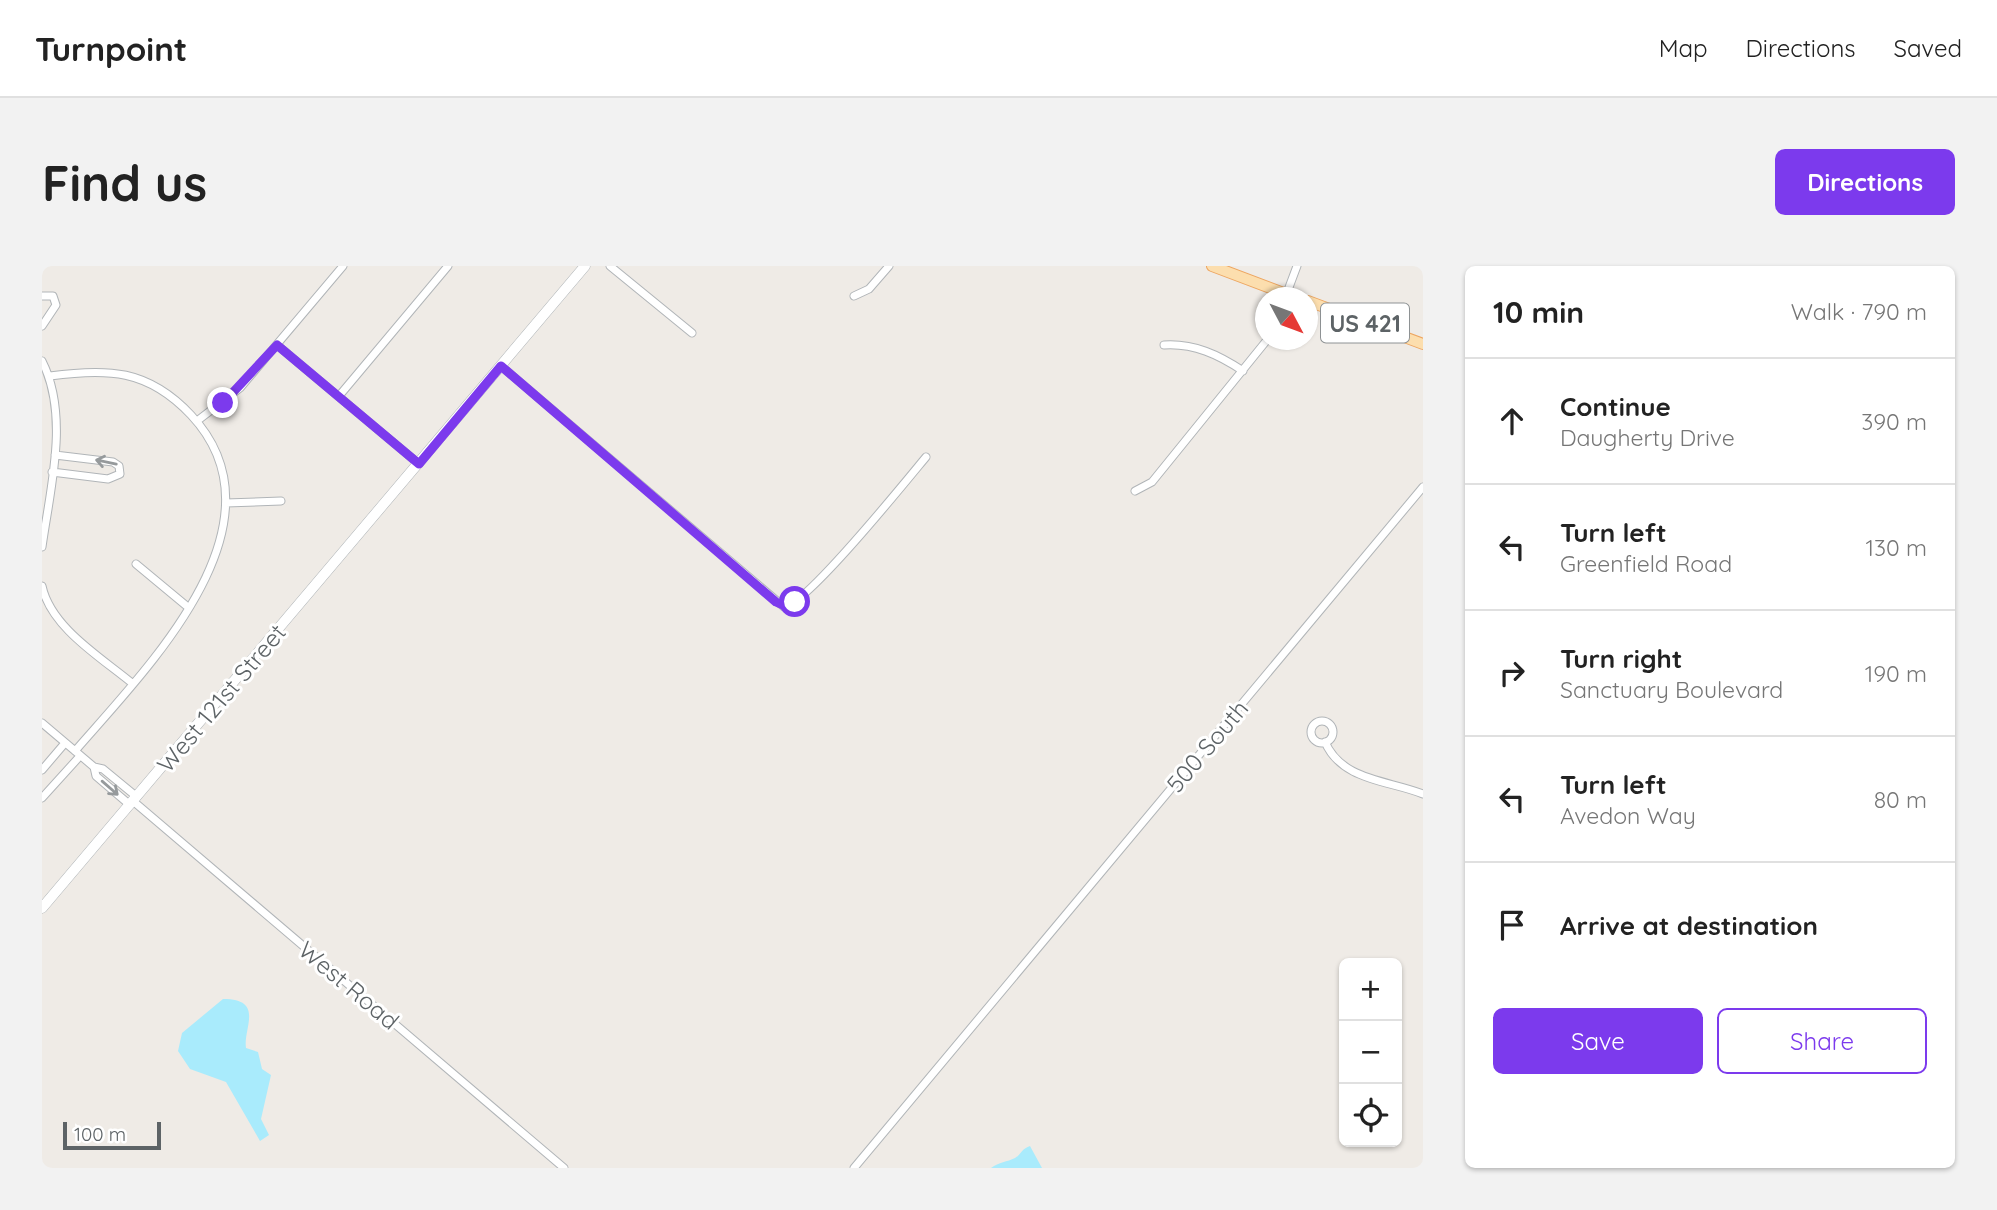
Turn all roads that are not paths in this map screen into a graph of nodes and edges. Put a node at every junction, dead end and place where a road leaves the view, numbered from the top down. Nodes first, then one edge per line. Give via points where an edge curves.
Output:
1 (343, 266) edge
2 (448, 266) edge
3 (585, 266) edge
4 (610, 266) edge
5 (889, 266) edge
6 (1212, 266) edge
7 (1297, 266) edge
8 (1267, 287) edge
9 (1292, 287) edge
10 (42, 296) edge
11 (854, 296) dead end
12 (1318, 305) edge
13 (42, 326) edge
14 (692, 333) dead end
15 (1423, 344) edge
16 (277, 345) junction
17 (1164, 345) dead end
18 (1259, 350) edge
19 (42, 361) edge
20 (501, 366) junction
21 (1243, 371) junction
22 (50, 376) junction
23 (339, 396) junction
24 (197, 421) junction
25 (55, 455) junction
26 (926, 457) dead end
27 (42, 464) edge
28 (419, 464) junction
29 (53, 469) junction
30 (1423, 488) edge
31 (1135, 491) dead end
32 (281, 501) dead end
33 (226, 503) junction
34 (42, 547) edge
35 (136, 564) dead end
36 (42, 589) edge
37 (189, 608) junction
38 (133, 684) junction
39 (42, 723) edge
40 (1325, 742) dead end
41 (65, 743) junction
42 (78, 753) junction
43 (42, 770) edge
44 (1423, 793) edge
45 (42, 797) edge
46 (133, 801) junction
47 (42, 908) edge
48 (564, 1168) edge
49 (854, 1168) edge

1 - 16 street
2 - 23 street
3 - 20 street, West 121st Street
4 - 14 street
5 - 11 street via 869,289
6 - 8 main road, US 421
7 - 9 street
10 - 13 street via 53,296 56,305
12 - 15 main road, US 421
16 - 23 street
16 - 24 street via 233,395
17 - 21 street via 1188,345
18 - 21 street
19 - 22 street
20 - 26 street via 784,607 795,602 845,552
20 - 28 street, West 121st Street
21 - 31 street via 1152,482
22 - 24 street via 91,370 138,378 173,398
22 - 25 street
23 - 28 street
24 - 33 street via 218,460
25 - 29 street
29 -> 25 street via 108,479 120,474 113,462
27 - 29 street
28 - 46 street, West 121st Street
29 - 34 street
30 - 49 street, 500 South
32 - 33 street
33 - 37 street via 218,548
35 - 37 street
36 - 38 street via 62,622
37 - 38 street
38 - 42 street
39 - 41 street, West Road
40 - 44 street via 1334,758 1353,772
41 - 42 street, West Road
41 - 43 street
42 - 45 street
42 - 46 street, West Road via 103,769
46 - 47 street, West 121st Street
46 - 48 street, West Road

